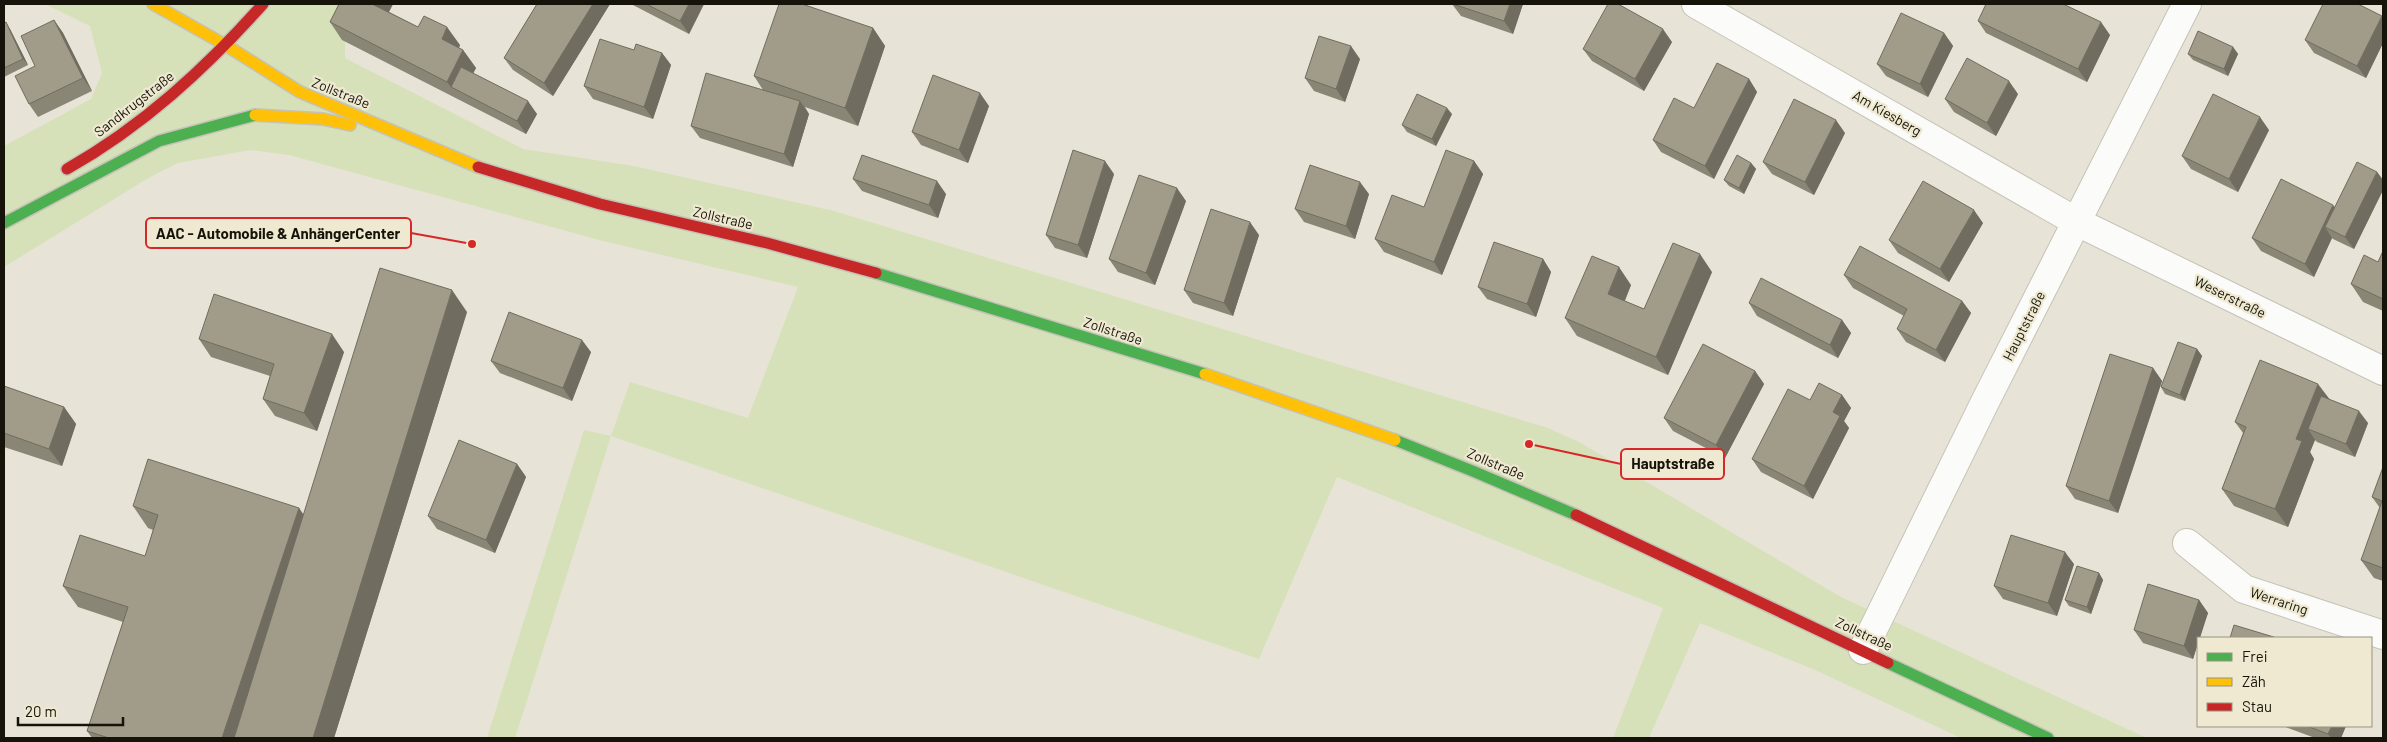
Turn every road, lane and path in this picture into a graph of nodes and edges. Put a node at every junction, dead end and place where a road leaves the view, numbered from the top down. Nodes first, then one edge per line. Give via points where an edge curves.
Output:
1 (153, 4) edge
2 (263, 4) edge
3 (1696, 4) edge
4 (2187, 4) edge
5 (227, 46) junction
6 (411, 138) junction
7 (55, 176) dead end
8 (2077, 222) junction
9 (4, 223) edge
10 (2383, 371) edge
11 (2186, 544) dead end
12 (2383, 635) edge
13 (1863, 650) junction
14 (2048, 738) edge

1 - 5 main road, Zollstraße
2 - 5 main road, Sandkrugstraße
3 - 8 street, Am Kiesberg
4 - 8 street, Hauptstraße
5 - 6 main road, Zollstraße via 300,92
5 - 7 main road, Sandkrugstraße via 154,112 90,157
6 - 9 main road via 323,119 250,115 159,141
6 - 13 main road, Zollstraße via 485,170 551,191 843,263 1322,414 1497,480
8 - 10 street, Weserstraße
8 - 13 street, Hauptstraße
11 - 12 street, Werraring via 2244,589
13 - 14 main road, Zollstraße

